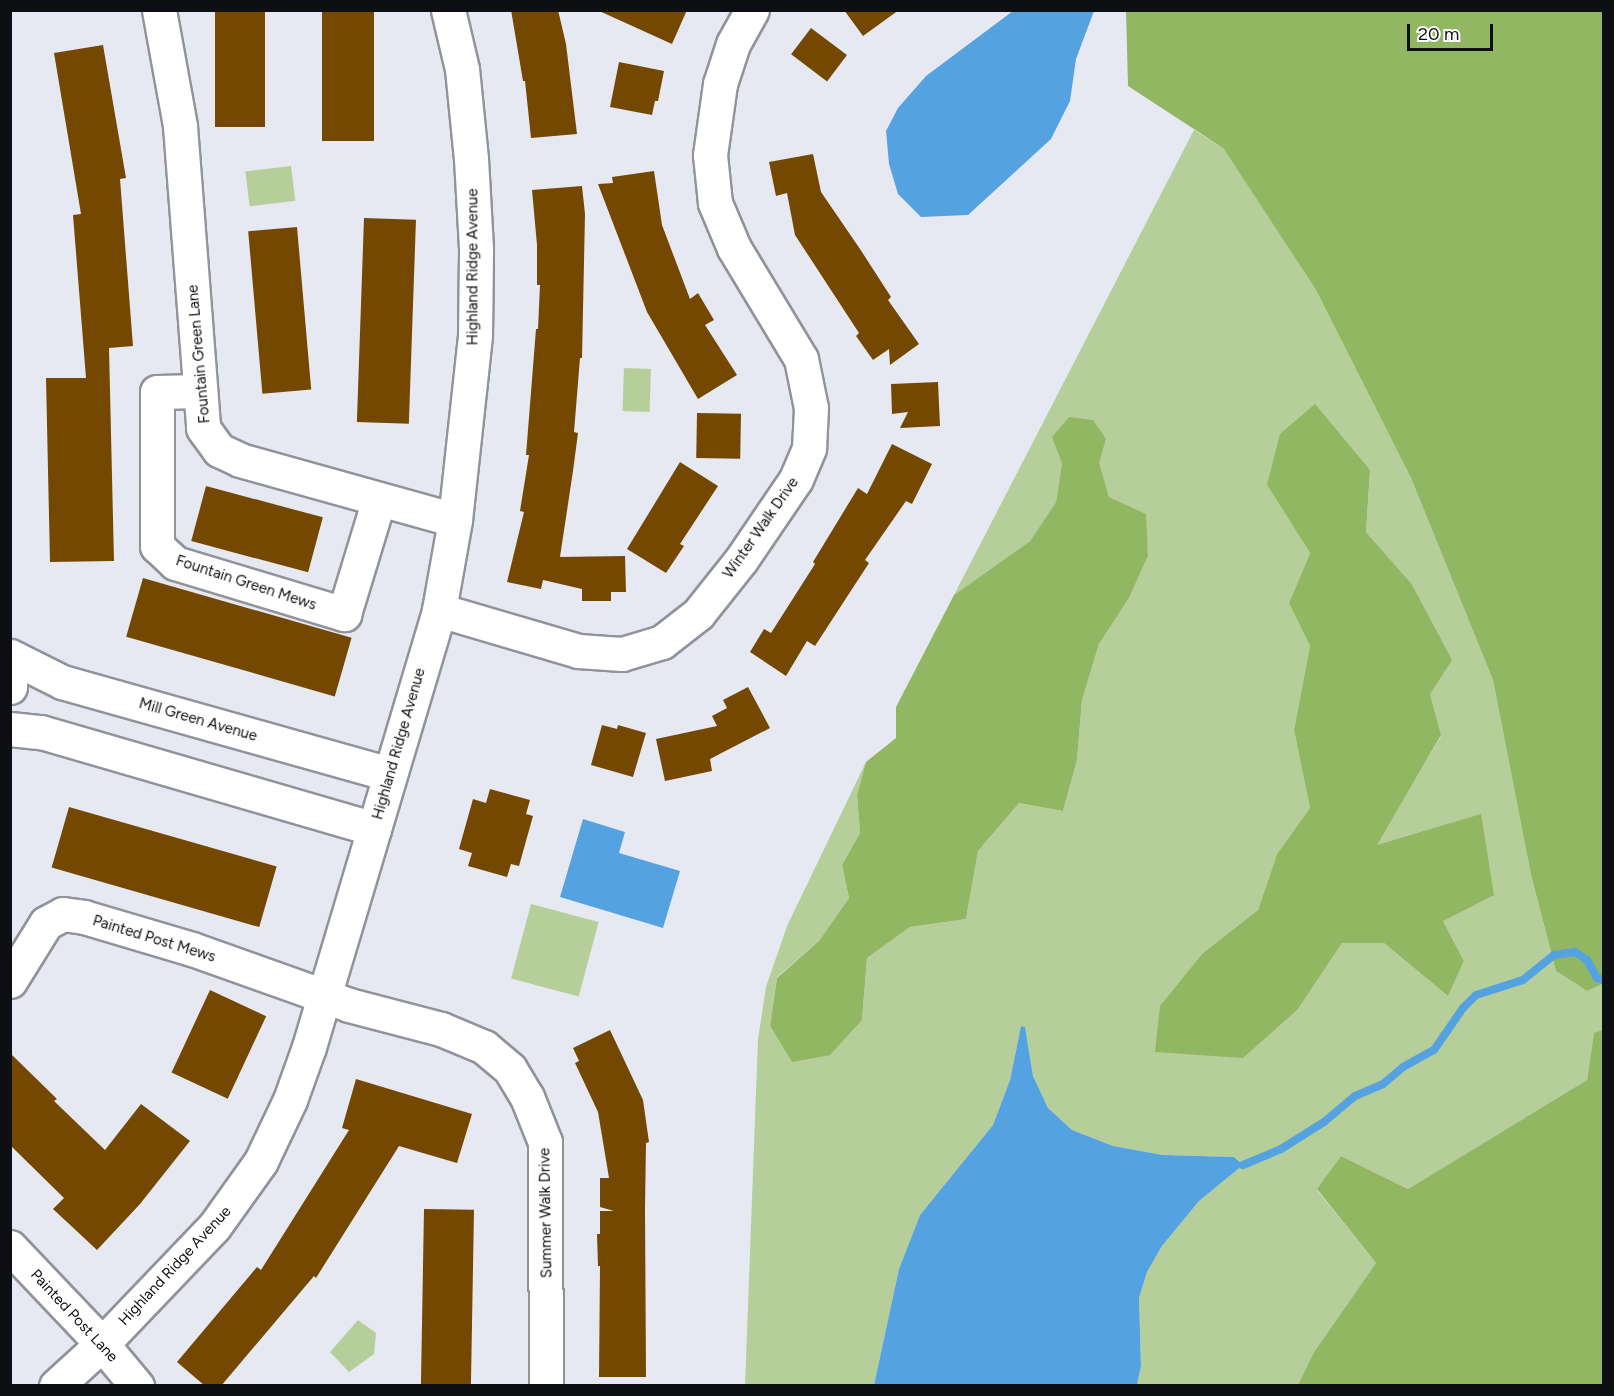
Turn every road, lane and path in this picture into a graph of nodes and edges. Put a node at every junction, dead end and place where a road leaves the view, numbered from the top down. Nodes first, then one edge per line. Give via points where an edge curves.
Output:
1 (159, 10) edge
2 (448, 10) edge
3 (752, 10) edge
4 (200, 392) junction
5 (379, 499) junction
6 (455, 520) junction
7 (439, 610) junction
8 (10, 656) edge
9 (10, 687) edge
10 (10, 729) edge
11 (389, 774) junction
12 (374, 829) junction
13 (10, 981) edge
14 (325, 997) junction
15 (10, 1247) edge
16 (102, 1344) junction
17 (56, 1386) edge
18 (137, 1386) edge
19 (546, 1386) edge

1 - 4 street, Fountain Green Lane via 180,126
2 - 6 street, Highland Ridge Avenue via 462,69 476,248 476,335
3 - 7 street, Winter Walk Drive via 733,44 720,84 710,154 715,203 734,248 801,359 811,408 809,448 796,479 741,560 698,614 662,642 622,654 578,651
4 - 5 street, Fountain Green Lane via 203,428 219,450 240,460
4 - 5 street, Fountain Green Mews via 157,392 157,546 175,563 344,614
5 - 6 street, Fountain Green Lane
6 - 7 street, Highland Ridge Avenue
7 - 11 street, Highland Ridge Avenue
8 - 9 street
8 - 11 street, Mill Green Avenue via 56,680
10 - 12 street via 41,732
11 - 12 street, Highland Ridge Avenue
12 - 14 street, Highland Ridge Avenue
13 - 14 street, Painted Post Mews via 46,923 63,914 192,950
14 - 16 street, Highland Ridge Avenue via 290,1100 256,1170 214,1227
14 - 19 street, Summer Walk Drive via 441,1029 484,1047 510,1069 527,1097 545,1142
15 - 16 street, Painted Post Lane
16 - 17 street, Highland Ridge Avenue
16 - 18 street, Painted Post Lane

